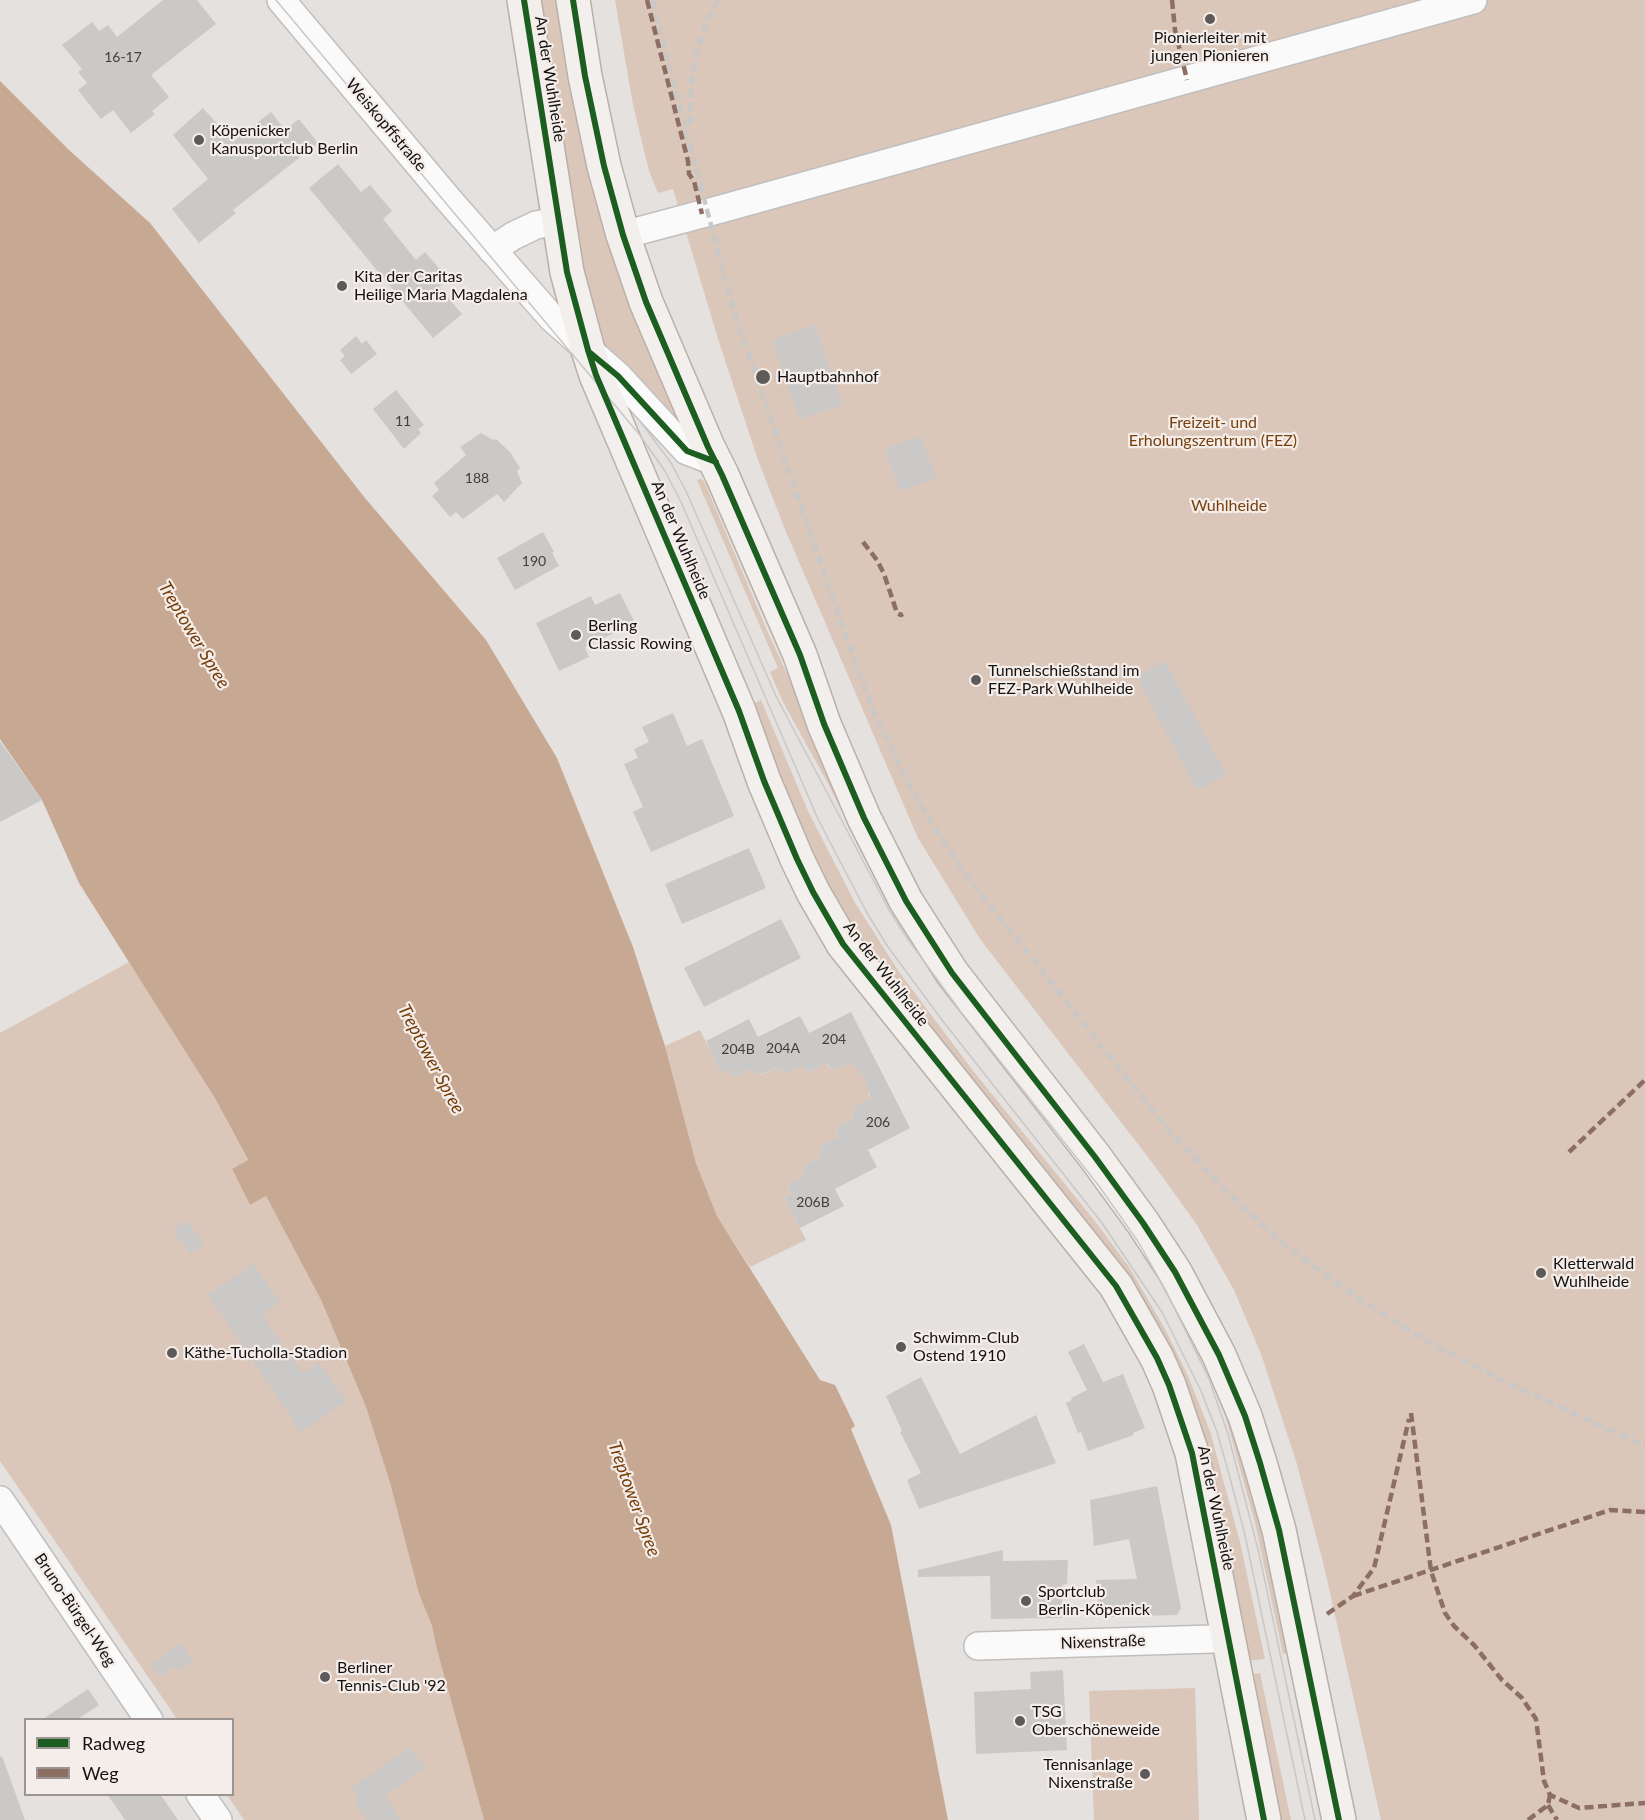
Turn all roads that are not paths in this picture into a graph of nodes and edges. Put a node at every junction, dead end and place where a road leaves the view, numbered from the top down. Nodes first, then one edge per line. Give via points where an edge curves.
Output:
1 (281, 0) edge
2 (524, 0) edge
3 (573, 0) edge
4 (1473, 0) edge
5 (558, 220) junction
6 (623, 235) junction
7 (492, 250) junction
8 (588, 350) junction
9 (716, 462) junction
10 (0, 1500) edge
11 (1228, 1636) junction
12 (978, 1646) dead end
13 (149, 1718) edge
14 (201, 1796) edge
15 (218, 1820) edge
16 (1264, 1820) edge
17 (1340, 1820) edge

1 - 7 street, Weiskopffstraße
2 - 5 main road, An der Wuhlheide
3 - 6 main road via 602,155
4 - 6 street
5 - 7 street via 536,225
5 - 8 main road, An der Wuhlheide
6 - 9 main road via 646,302
7 - 8 street, Weiskopffstraße via 552,318
8 - 9 street, Weiskopffstraße via 618,376 687,452
8 - 11 main road, An der Wuhlheide via 739,711 779,817 828,920 843,944 1116,1286 1157,1358 1192,1453
9 - 17 main road via 800,655 864,818 906,901 973,1002 1143,1223 1219,1355 1245,1416 1279,1530
10 - 13 street, Bruno-Bürgel-Weg
11 - 12 street, Nixenstraße
11 - 16 main road, An der Wuhlheide
14 - 15 street

